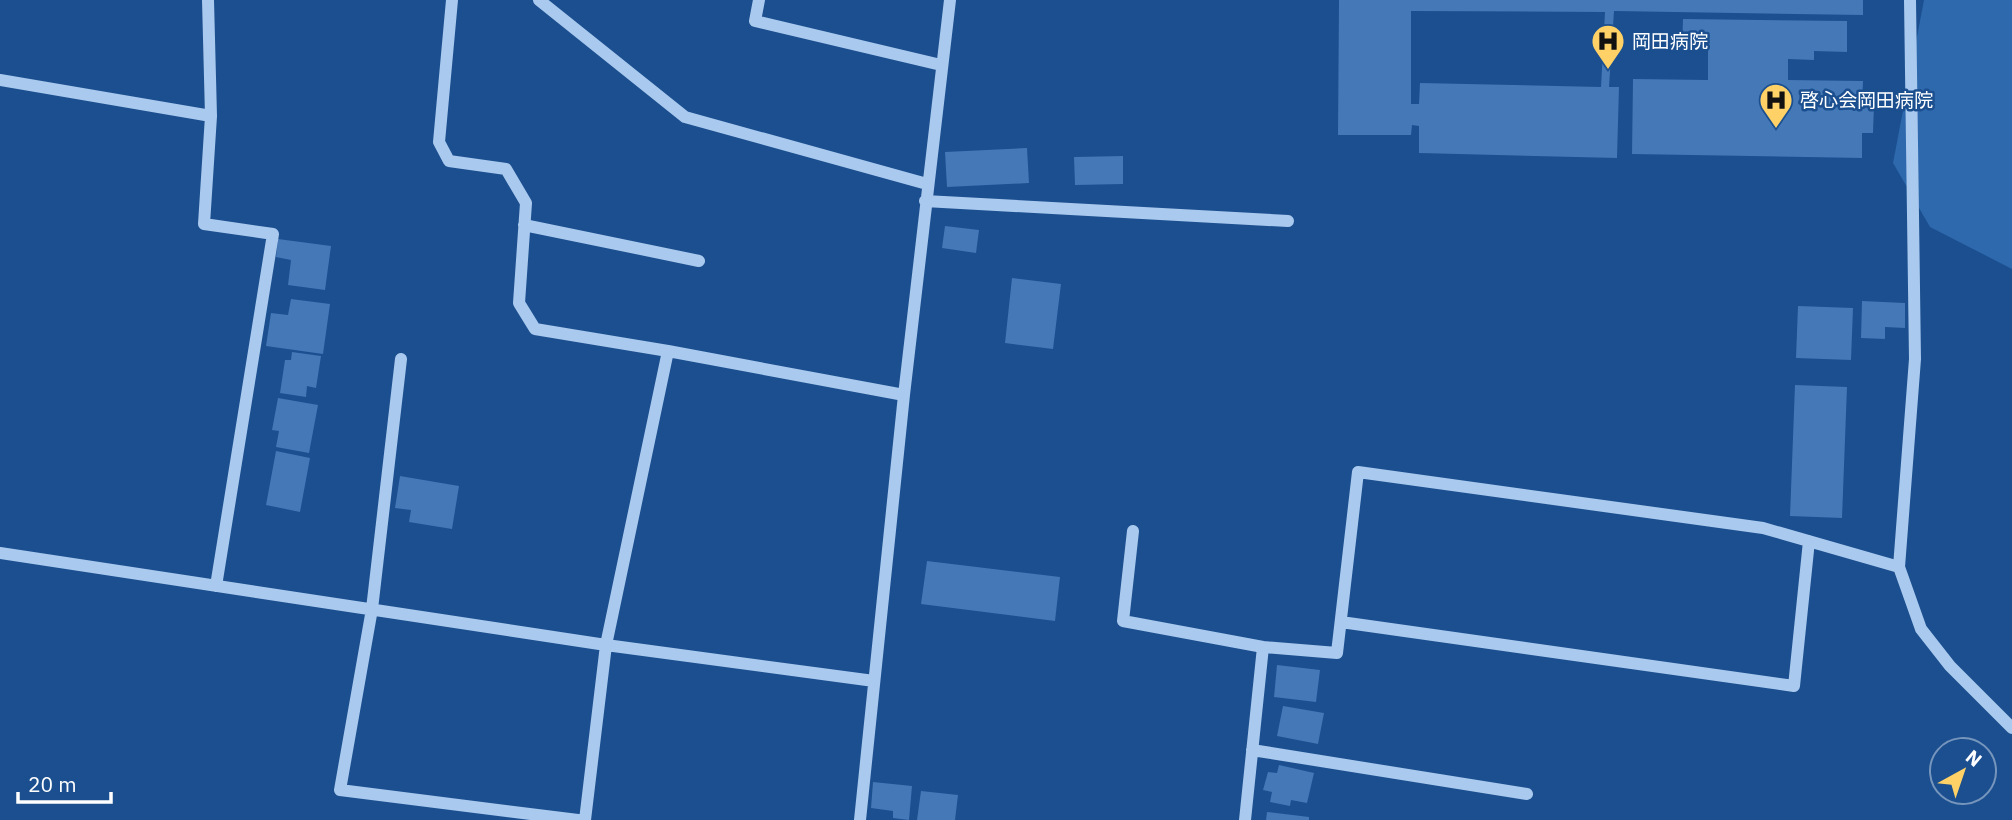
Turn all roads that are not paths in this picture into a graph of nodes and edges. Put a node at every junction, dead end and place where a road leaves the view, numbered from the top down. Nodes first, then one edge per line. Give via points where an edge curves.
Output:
1 (208, 0) edge
2 (452, 0) edge
3 (539, 0) edge
4 (759, 0) edge
5 (950, 0) edge
6 (1910, 0) edge
7 (941, 65) junction
8 (0, 80) edge
9 (211, 116) junction
10 (927, 184) junction
11 (925, 201) junction
12 (1288, 221) dead end
13 (524, 225) junction
14 (699, 261) dead end
15 (668, 351) junction
16 (401, 359) dead end
17 (904, 396) junction
18 (1133, 531) dead end
19 (1810, 541) junction
20 (0, 553) edge
21 (1899, 567) junction
22 (216, 586) junction
23 (372, 609) junction
24 (1341, 622) junction
25 (606, 645) junction
26 (1263, 647) junction
27 (874, 681) junction
28 (2012, 728) edge
29 (1252, 750) junction
30 (1527, 794) dead end
31 (579, 820) edge
32 (585, 820) edge
33 (860, 820) edge
34 (1245, 820) edge

1 - 9 lane
2 - 13 lane via 439,142 449,161 506,169 526,203
3 - 10 lane via 685,117
4 - 7 lane via 755,21
5 - 7 lane
6 - 21 lane via 1915,359
7 - 10 lane
8 - 9 lane
9 - 22 lane via 204,224 273,234
10 - 11 lane
11 - 12 lane
11 - 17 lane
13 - 14 lane
13 - 15 lane via 519,303 535,329
15 - 17 lane
15 - 25 lane
16 - 23 lane
17 - 27 lane
18 - 26 lane via 1123,621
19 - 21 lane
19 - 24 lane via 1794,686
19 - 24 lane via 1763,528 1358,472
20 - 22 lane
21 - 28 lane via 1921,629 1950,666
22 - 23 lane
23 - 25 lane
23 - 31 lane via 340,790
24 - 26 lane via 1337,653
25 - 27 lane
25 - 32 lane
26 - 29 lane
27 - 33 lane
29 - 30 lane
29 - 34 lane

